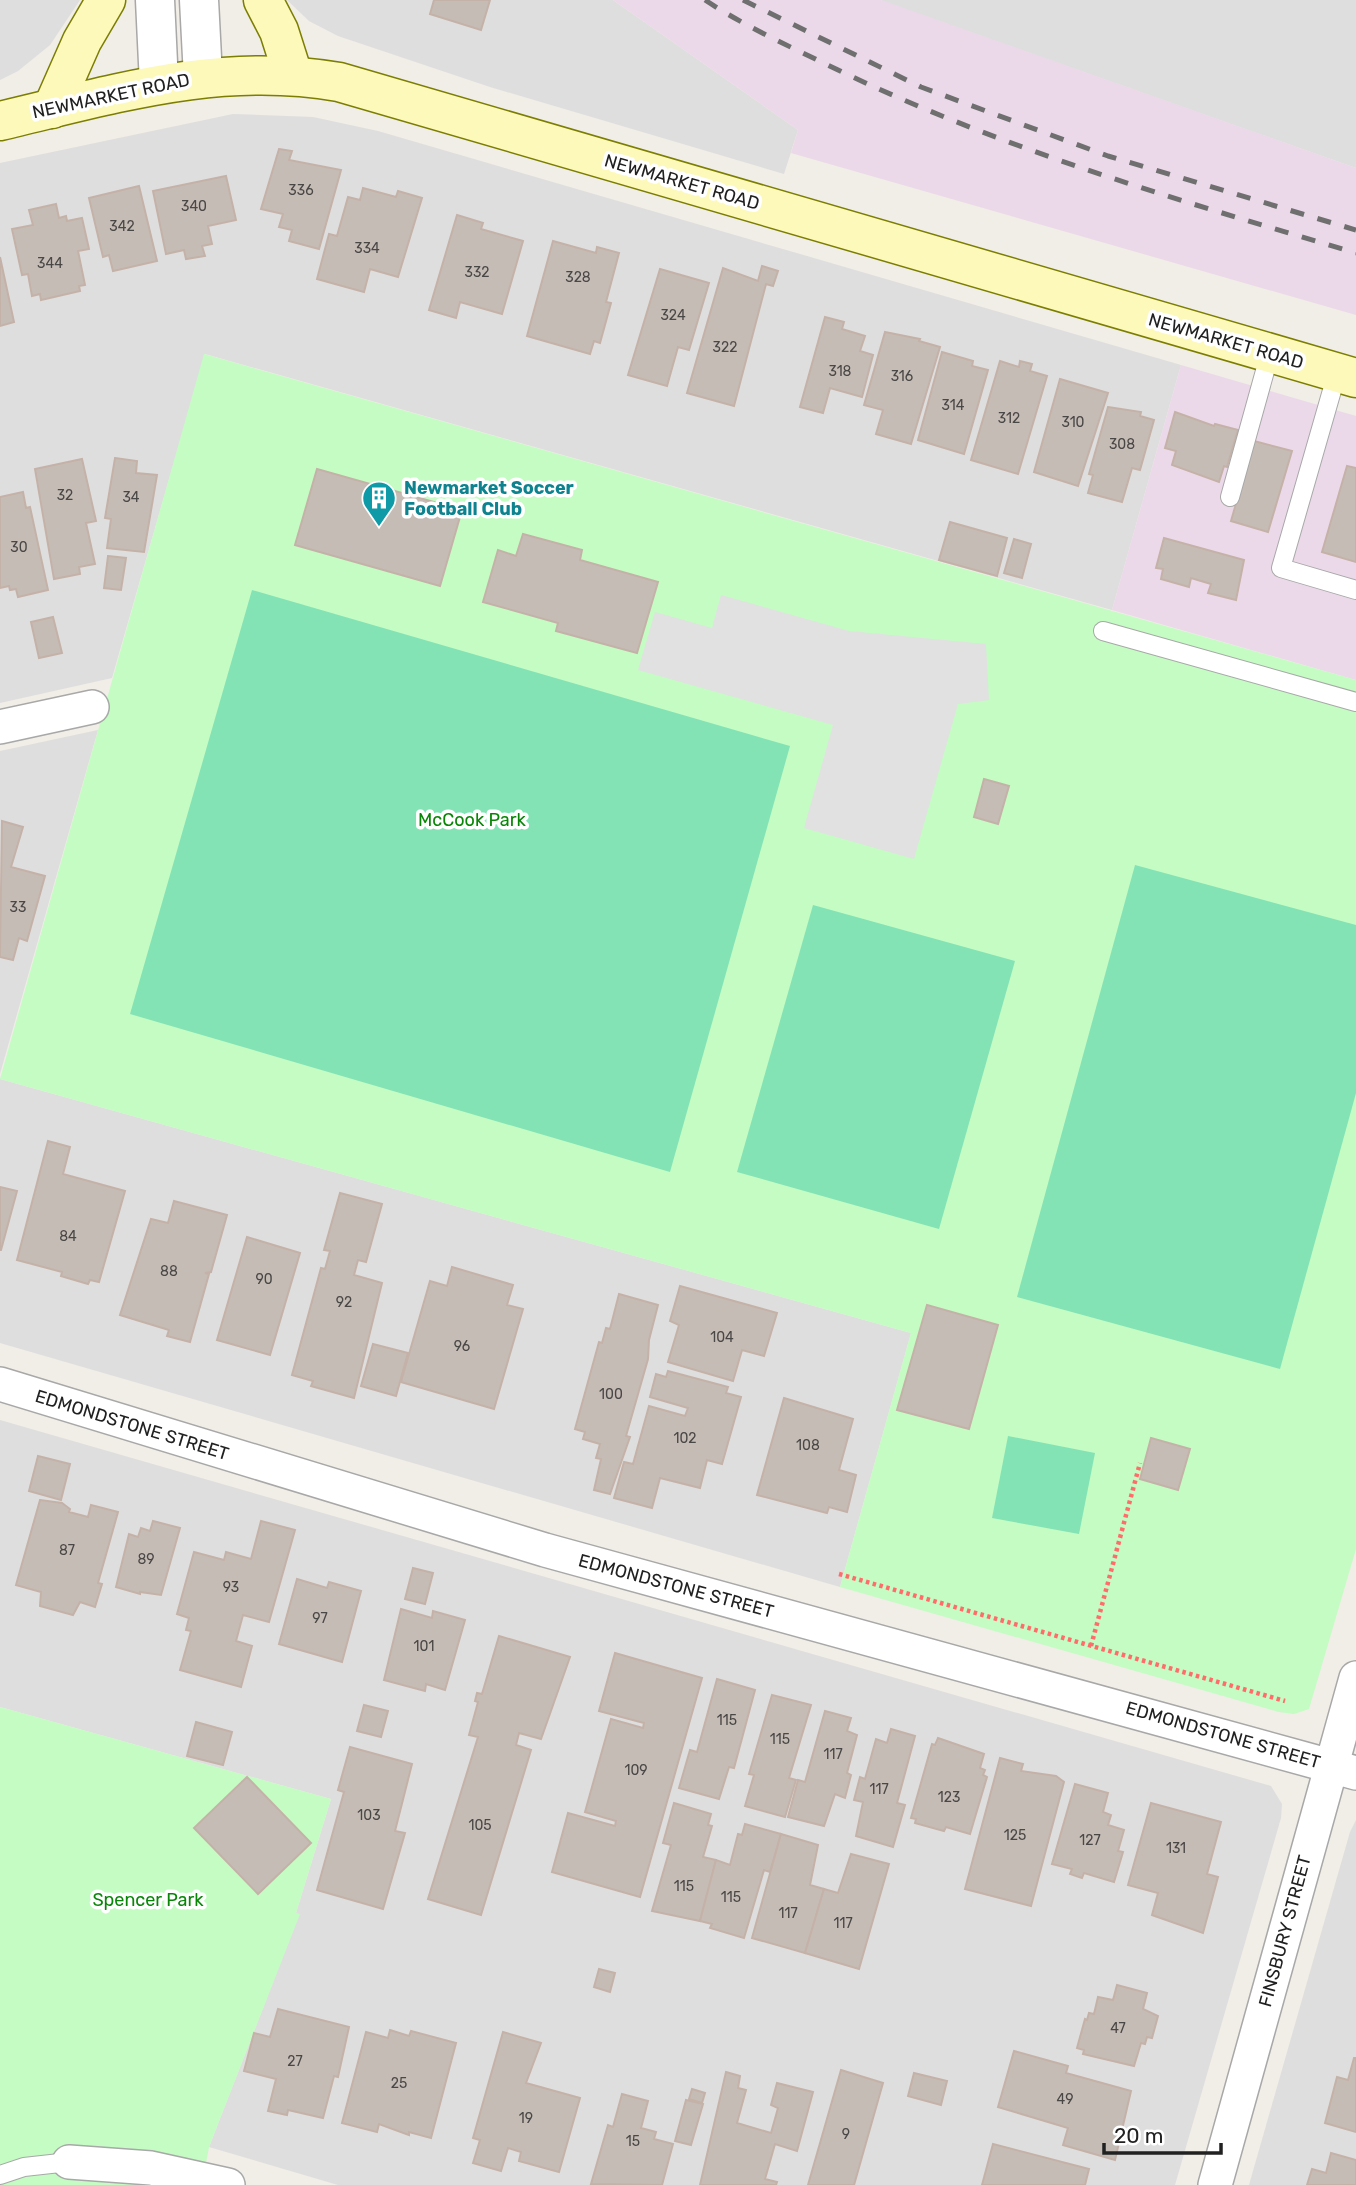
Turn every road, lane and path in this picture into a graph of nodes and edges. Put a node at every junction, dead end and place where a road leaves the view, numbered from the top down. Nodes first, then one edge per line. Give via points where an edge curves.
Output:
1 (106, 0) edge
2 (155, 0) edge
3 (200, 0) edge
4 (262, 0) edge
5 (293, 75) junction
6 (203, 77) junction
7 (159, 84) junction
8 (52, 109) junction
9 (0, 121) edge
10 (1270, 353) junction
11 (1346, 375) edge
12 (1230, 497) dead end
13 (1356, 590) edge
14 (1103, 631) dead end
15 (1356, 702) edge
16 (92, 707) dead end
17 (0, 727) edge
18 (0, 1384) edge
19 (1139, 1463) dead end
20 (839, 1574) dead end
21 (1091, 1646) junction
22 (1356, 1678) edge
23 (1285, 1702) dead end
24 (1343, 1769) edge
25 (69, 2162) joint
26 (0, 2175) edge
27 (228, 2185) edge
28 (1215, 2185) edge

1 - 8 main road
2 - 7 street
3 - 6 street
4 - 5 main road via 279,31
5 - 6 main road, NEWMARKET ROAD
5 - 10 main road, NEWMARKET ROAD via 372,91
6 - 7 main road, NEWMARKET ROAD
7 - 8 main road, NEWMARKET ROAD
8 - 9 main road, NEWMARKET ROAD
10 - 11 main road, NEWMARKET ROAD
10 - 12 lane
11 - 13 lane via 1281,568
14 - 15 lane
16 - 17 street
18 - 24 street, EDMONDSTONE STREET via 545,1550
19 - 21 path
20 - 21 path
21 - 23 path
22 - 24 street, FINSBURY STREET
24 - 28 street, FINSBURY STREET
25 - 26 lane
25 - 27 street via 151,2168

